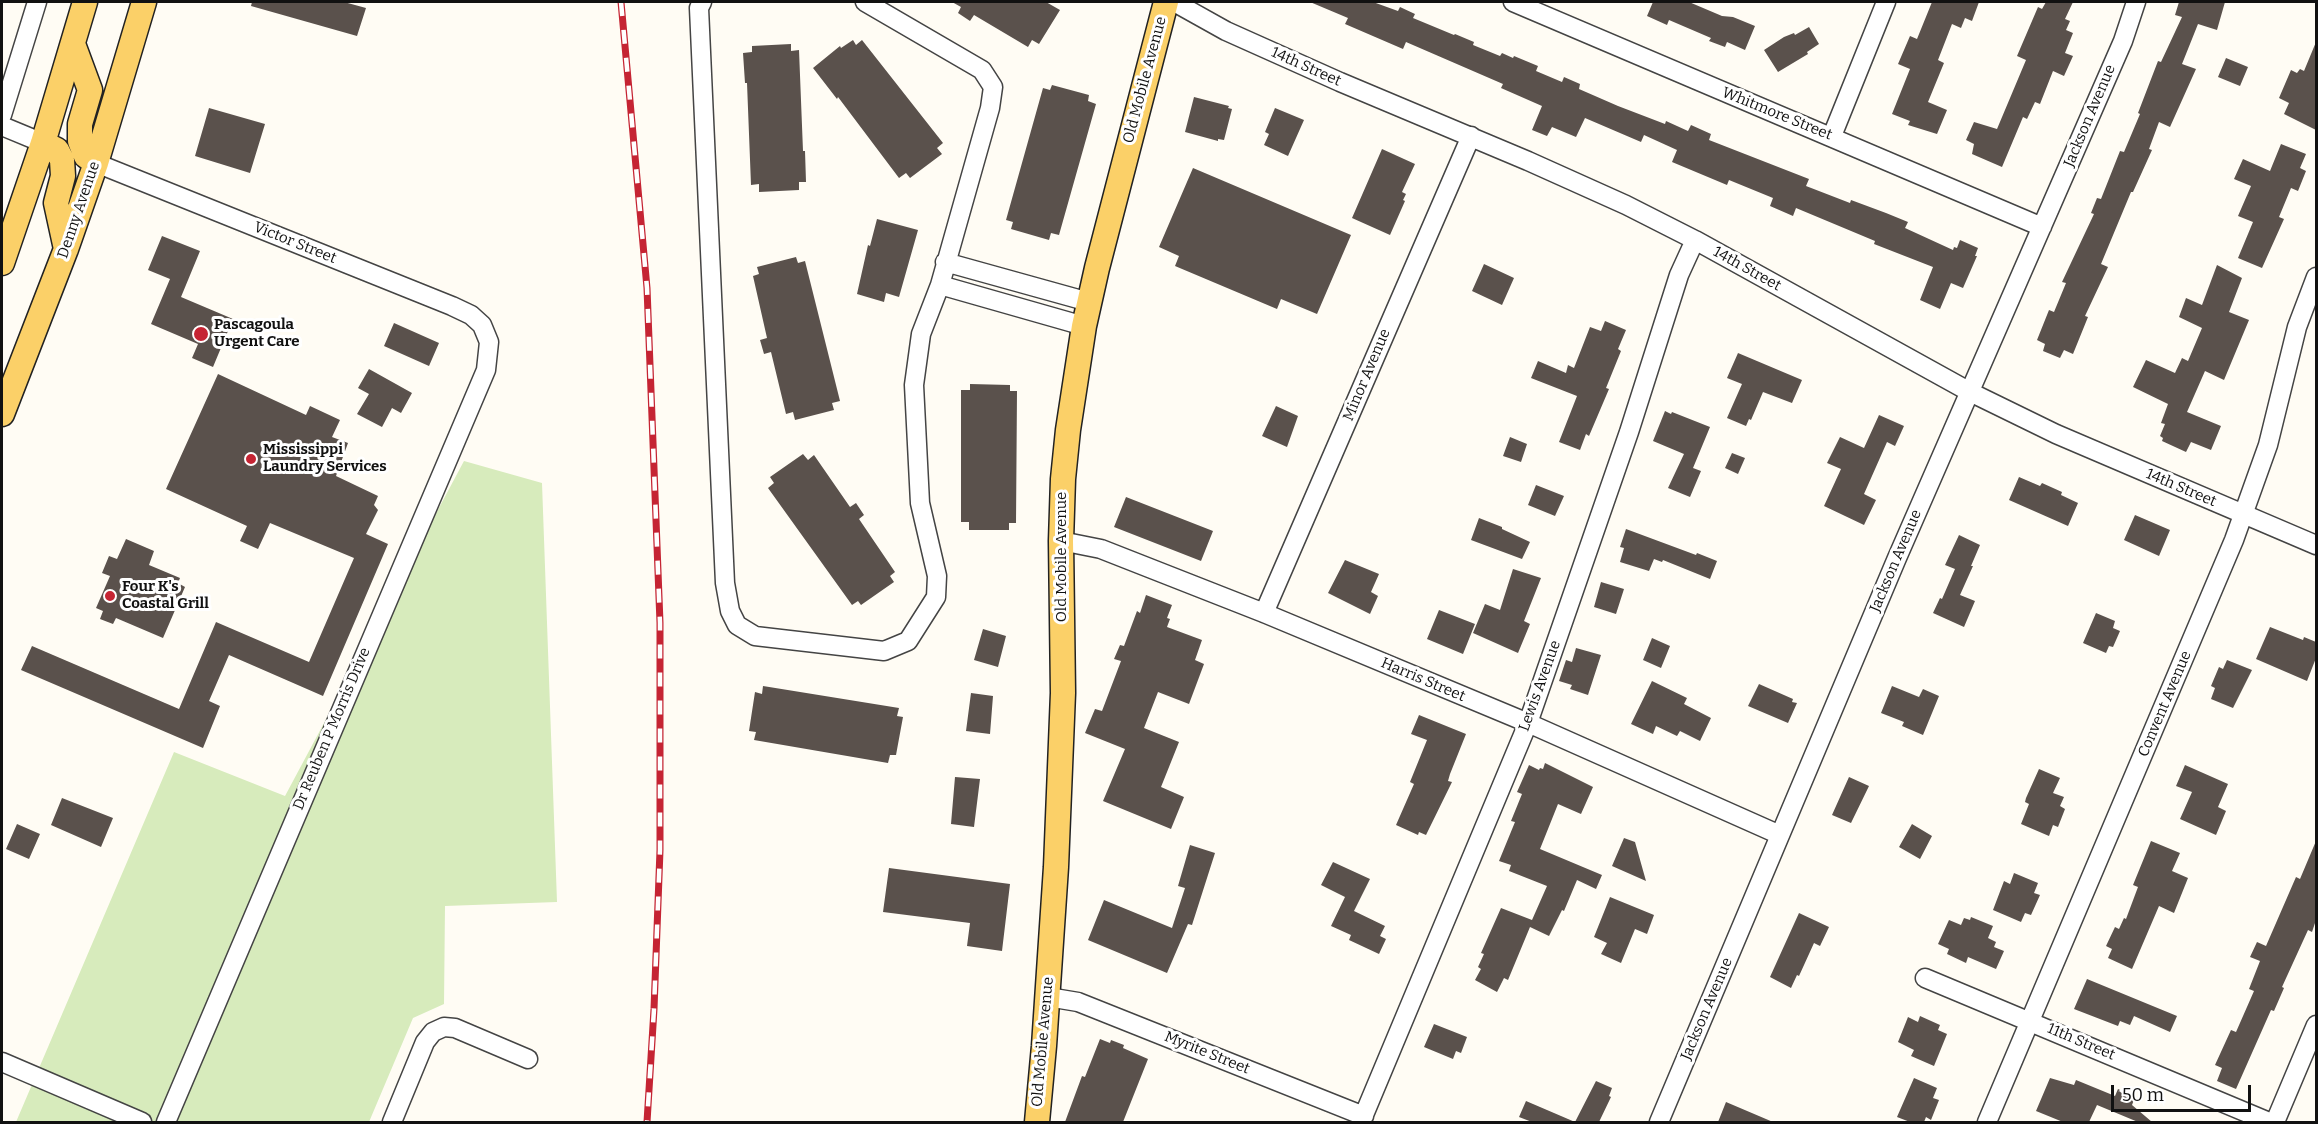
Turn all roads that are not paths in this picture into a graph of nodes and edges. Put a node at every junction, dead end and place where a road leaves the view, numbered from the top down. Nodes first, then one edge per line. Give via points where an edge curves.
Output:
1 (36, 2) edge
2 (85, 2) edge
3 (144, 2) edge
4 (702, 2) edge
5 (865, 2) edge
6 (1166, 2) edge
7 (1174, 2) edge
8 (1513, 2) edge
9 (1886, 2) edge
10 (2136, 2) edge
11 (73, 44) junction
12 (2, 115) edge
13 (2, 126) edge
14 (1471, 136) junction
15 (1832, 136) junction
16 (43, 143) junction
17 (96, 163) junction
18 (2042, 227) junction
19 (1695, 240) junction
20 (66, 249) junction
21 (945, 262) junction
22 (2, 263) edge
23 (2316, 277) edge
24 (940, 285) junction
25 (1089, 302) junction
26 (1084, 326) junction
27 (487, 333) joint
28 (1971, 392) junction
29 (2, 414) edge
30 (2243, 515) junction
31 (1061, 541) junction
32 (2316, 545) edge
33 (1264, 613) junction
34 (1528, 723) junction
35 (1780, 835) junction
36 (1925, 978) dead end
37 (1048, 997) junction
38 (2030, 1021) junction
39 (2316, 1025) edge
40 (528, 1059) dead end
41 (2, 1062) edge
42 (1363, 1119) edge
43 (142, 1122) edge
44 (166, 1122) edge
45 (392, 1122) edge
46 (1036, 1122) edge
47 (1659, 1122) edge
48 (1987, 1122) edge
49 (2270, 1122) edge
50 (2275, 1122) edge

1 - 12 street
2 - 11 main road
3 - 17 main road, Denny Avenue
4 - 24 street via 699,20 725,583 737,626 755,636 884,651 908,642 936,597 937,576 921,503 914,385 921,334
5 - 21 street via 982,70 993,87
6 - 25 main road, Old Mobile Avenue
7 - 14 street, 14th Street via 1226,31
8 - 15 street, Whitmore Street
9 - 15 street
10 - 18 street, Jackson Avenue via 2123,41
11 - 16 main road
11 - 17 main road via 90,90 80,124 80,141 86,156
13 - 16 street
14 - 19 street, 14th Street
14 - 33 street, Minor Avenue
15 - 18 street, Whitmore Street
16 - 20 main road via 57,150 62,160 63,176 56,203
16 - 22 main road
17 - 20 main road, Denny Avenue
17 - 27 street, Victor Street via 452,306 471,315
18 - 28 street, Jackson Avenue
19 - 28 street, 14th Street
19 - 34 street, Lewis Avenue via 1679,275
20 - 29 main road, Denny Avenue
21 - 24 street
21 - 25 street
23 - 30 street, Convent Avenue via 2297,327 2268,446
24 - 26 street
25 - 26 main road, Old Mobile Avenue
26 - 31 main road, Old Mobile Avenue via 1068,430
27 - 44 street, Dr Reuben P Morris Drive via 486,370
28 - 30 street, 14th Street via 2056,434
28 - 35 street, Jackson Avenue
30 - 32 street, 14th Street
30 - 38 street, Convent Avenue
31 - 33 street, Harris Street via 1101,549
31 - 37 main road, Old Mobile Avenue via 1063,693
33 - 34 street, Harris Street
34 - 35 street, Harris Street
34 - 42 street, Lewis Avenue
35 - 47 street, Jackson Avenue
36 - 38 street, 11th Street
37 - 42 street, Myrite Street via 1078,1002
37 - 46 main road, Old Mobile Avenue
38 - 48 street, Convent Avenue
38 - 49 street, 11th Street
39 - 50 street
40 - 45 street via 455,1028 433,1032 425,1042
41 - 43 street

